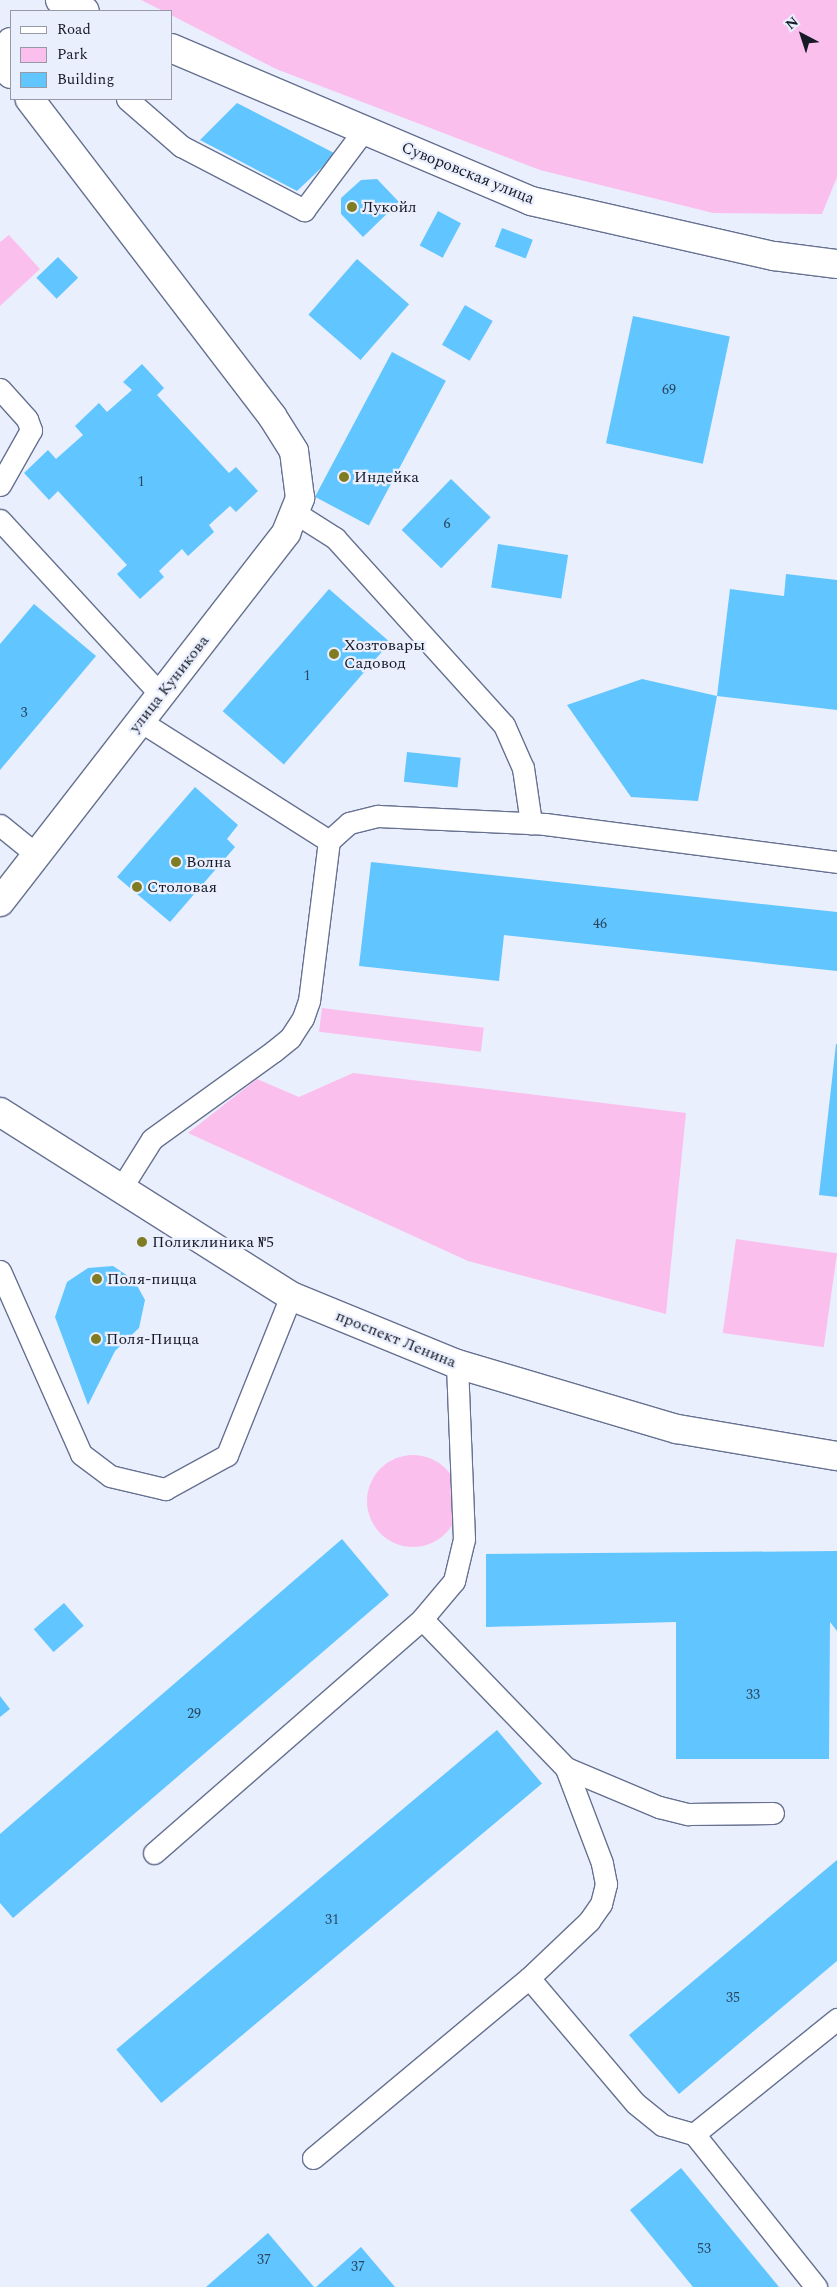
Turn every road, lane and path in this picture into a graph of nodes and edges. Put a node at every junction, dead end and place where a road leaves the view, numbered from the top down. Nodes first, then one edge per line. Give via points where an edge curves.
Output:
1 (70, 5) edge
2 (45, 10) edge
3 (8, 47) edge
4 (172, 48) edge
5 (10, 65) edge
6 (31, 100) edge
7 (128, 100) edge
8 (364, 130) junction
9 (837, 264) edge
10 (0, 390) edge
11 (0, 485) edge
12 (294, 512) junction
13 (0, 520) edge
14 (161, 695) junction
15 (140, 721) junction
16 (531, 823) junction
17 (0, 825) edge
18 (329, 841) junction
19 (37, 855) junction
20 (837, 862) edge
21 (0, 902) edge
22 (0, 1114) edge
23 (120, 1190) junction
24 (0, 1271) edge
25 (291, 1296) junction
26 (457, 1364) junction
27 (837, 1456) edge
28 (422, 1619) junction
29 (566, 1768) junction
30 (773, 1813) dead end
31 (154, 1853) dead end
32 (529, 1978) junction
33 (837, 2019) edge
34 (694, 2134) junction
35 (313, 2158) dead end
36 (816, 2287) edge

1 - 2 street
3 - 5 street
4 - 8 street, Суворовская улица
6 - 12 street, улица Куникова via 272,416 294,451 300,498
7 - 8 lane via 181,146 304,210
8 - 9 street, Суворовская улица via 531,201 774,256
10 - 11 lane via 27,419 31,430
12 - 14 street, улица Куникова via 286,532
12 - 16 lane via 335,538 504,725 523,768
13 - 14 lane
14 - 15 street, улица Куникова
15 - 18 lane
15 - 19 street, улица Куникова
16 - 18 lane via 378,816 349,822
16 - 20 lane
17 - 19 lane
18 - 23 lane via 309,1001 303,1018 290,1038 274,1051 152,1139
19 - 21 street, улица Куникова
22 - 23 street, проспект Ленина
23 - 25 street, проспект Ленина
24 - 25 lane via 81,1454 110,1476 165,1489 227,1455
25 - 26 street, проспект Ленина
26 - 27 street, проспект Ленина via 676,1429
26 - 28 lane via 464,1539 454,1581
28 - 29 lane
28 - 31 lane
29 - 30 lane via 659,1807 688,1814
29 - 32 lane via 602,1863 606,1884 601,1904 589,1922
32 - 34 lane via 636,2103 662,2125
32 - 35 lane
33 - 34 lane
34 - 36 lane

